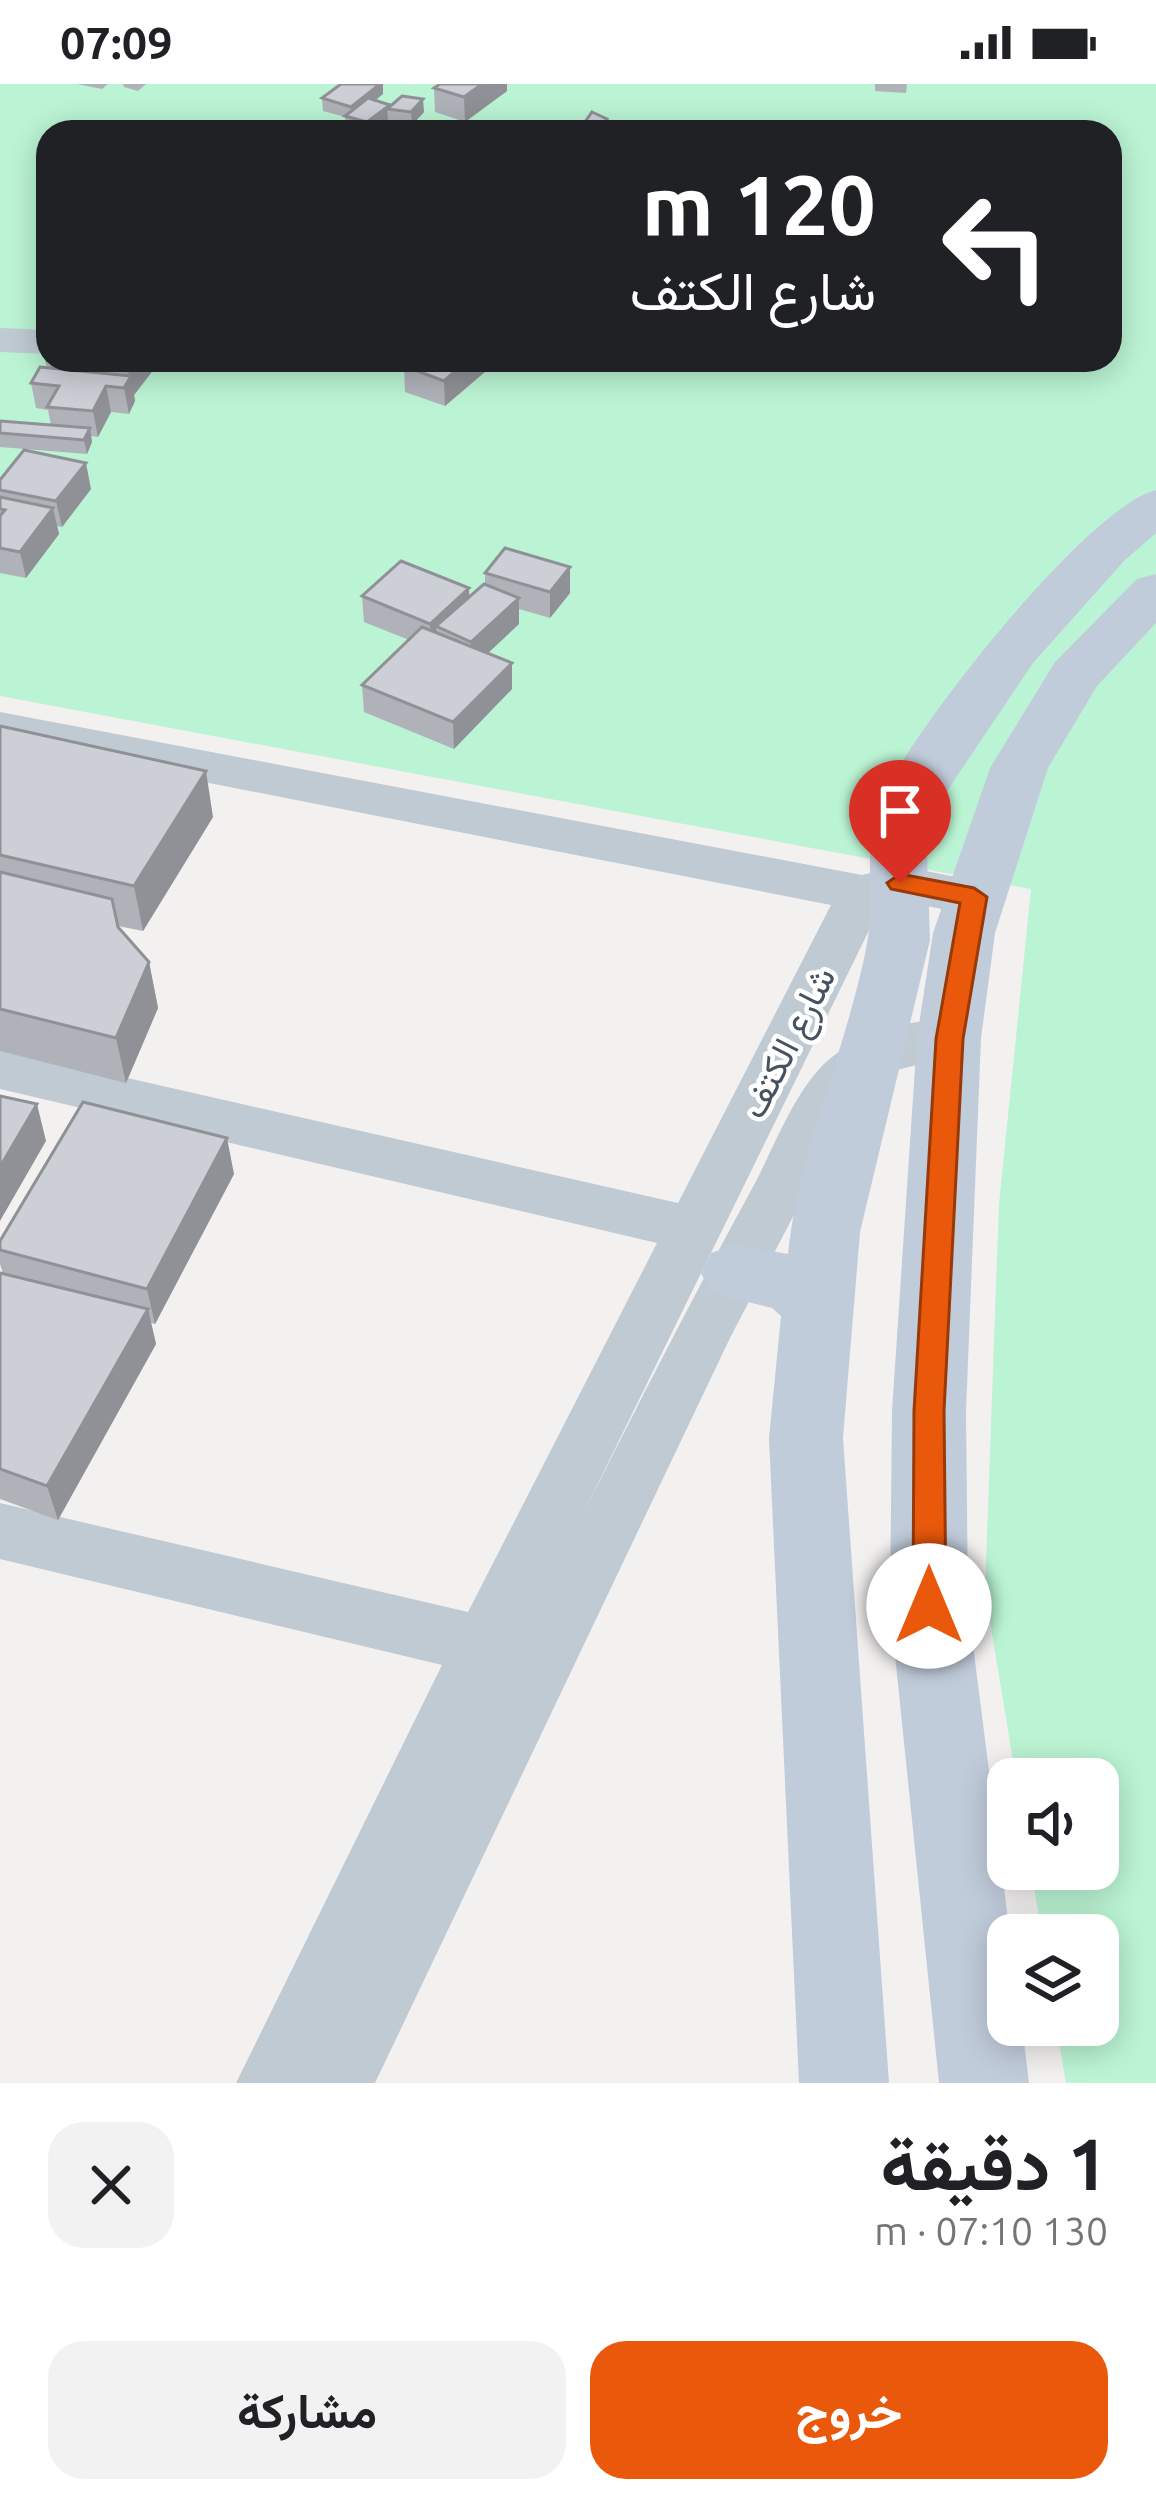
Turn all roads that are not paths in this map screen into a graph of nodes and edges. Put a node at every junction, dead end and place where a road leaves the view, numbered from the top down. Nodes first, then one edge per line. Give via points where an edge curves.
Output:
1 (0, 340) edge
2 (36, 342) edge
3 (1156, 506) edge
4 (1156, 591) edge
5 (0, 727) edge
6 (881, 888) junction
7 (974, 897) junction
8 (949, 1039) junction
9 (872, 1053) junction
10 (0, 1069) edge
11 (714, 1251) junction
12 (818, 1304) junction
13 (0, 1531) edge
14 (485, 1646) junction
15 (272, 2083) edge
16 (336, 2083) edge
17 (844, 2083) edge
18 (984, 2083) edge

1 - 2 street
3 - 6 main road via 1013,651 952,734 911,800
4 - 7 main road via 1075,675 1018,768
5 - 6 street
6 - 7 street
6 - 9 main road via 899,940
6 - 11 street, شارع الكتف
7 - 8 main road
8 - 9 street
8 - 18 main road via 929,1411 929,1606
9 - 11 street via 831,1092
9 - 12 main road via 825,1232
10 - 11 street
11 - 12 main road
11 - 14 street
11 - 16 street
12 - 17 main road via 806,1438
13 - 14 street
14 - 15 street

